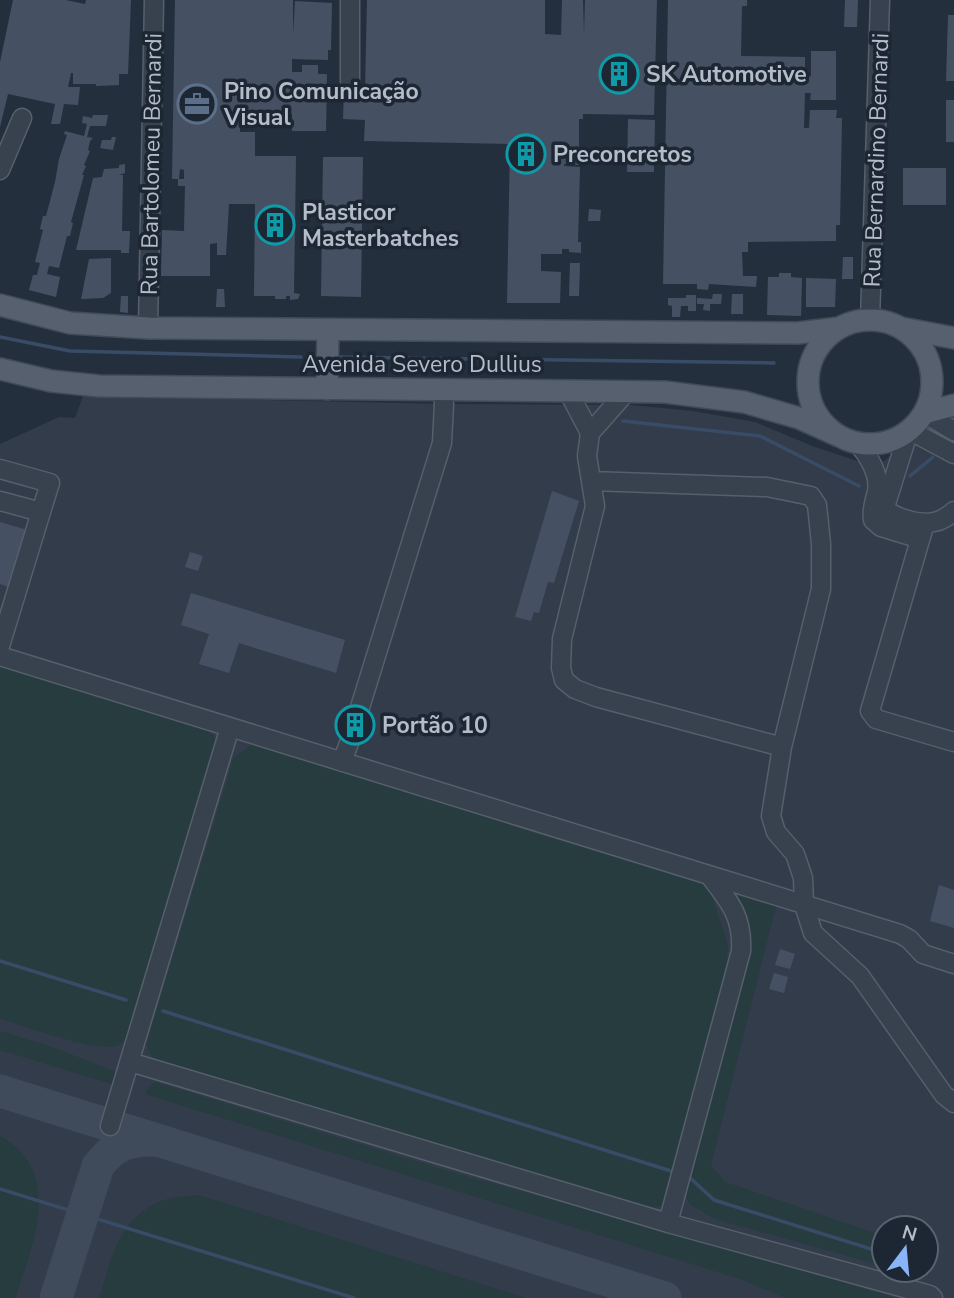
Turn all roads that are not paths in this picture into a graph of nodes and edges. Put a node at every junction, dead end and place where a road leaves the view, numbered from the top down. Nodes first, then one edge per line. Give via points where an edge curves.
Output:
1 (154, 0) edge
2 (349, 0) edge
3 (880, 0) edge
4 (350, 82) dead end
5 (22, 118) dead end
6 (0, 170) edge
7 (0, 305) edge
8 (870, 320) junction
9 (897, 327) junction
10 (148, 328) junction
11 (839, 328) junction
12 (328, 331) junction
13 (954, 338) edge
14 (0, 369) edge
15 (327, 389) junction
16 (443, 390) junction
17 (568, 391) junction
18 (627, 391) junction
19 (954, 405) edge
20 (925, 413) junction
21 (909, 430) junction
22 (954, 431) edge
23 (590, 433) junction
24 (848, 439) junction
25 (954, 454) edge
26 (0, 469) edge
27 (591, 481) junction
28 (0, 501) edge
29 (954, 511) edge
30 (41, 512) junction
31 (922, 531) junction
32 (4, 621) edge
33 (0, 646) edge
34 (0, 656) edge
35 (230, 727) junction
36 (954, 742) edge
37 (782, 747) junction
38 (342, 762) junction
39 (709, 875) junction
40 (804, 905) junction
41 (954, 964) edge
42 (130, 1062) junction
43 (954, 1103) edge
44 (110, 1126) dead end
45 (668, 1223) junction
46 (934, 1297) edge

1 - 10 street, Rua Bartolomeu Bernardi
2 - 4 street
3 - 8 street, Rua Bernardino Bernardi
5 - 6 street
7 - 10 main road, Avenida Severo Dullius via 70,323
8 - 9 main road
8 - 11 main road
9 - 13 main road
9 - 20 main road via 920,345 927,359 932,388
10 - 12 main road, Avenida Severo Dullius
11 - 12 main road, Avenida Severo Dullius via 798,333
11 - 24 main road via 817,349 810,364 809,396 826,425
12 - 15 main road
14 - 15 main road, Avenida Severo Dullius via 99,386
15 - 16 main road, Avenida Severo Dullius
16 - 17 main road, Avenida Severo Dullius
16 - 38 street via 442,443
17 - 18 main road, Avenida Severo Dullius
17 - 23 street
18 - 23 street
18 - 24 main road, Avenida Severo Dullius via 744,402
19 - 20 main road
20 - 21 main road
20 - 22 street
21 - 24 main road via 876,444
21 - 25 street
21 - 31 street via 886,509
23 - 27 street
24 - 31 street via 868,456 876,476 875,523
26 - 30 street via 50,483
27 - 37 street via 595,506 562,639 564,680 596,697
27 - 37 street via 767,487 811,495 817,505 821,589
28 - 30 street
29 - 31 street
30 - 32 street
31 - 36 street via 870,711 876,719
32 - 33 street
34 - 35 street
35 - 38 street
35 - 42 street
37 - 40 street via 771,816 776,832 795,854 803,878
38 - 39 street
39 - 40 street
39 - 45 street via 734,909 742,933 741,951
40 - 41 street via 900,934 923,954
40 - 43 street via 813,933 860,976
42 - 44 street
42 - 45 street
45 - 46 street

